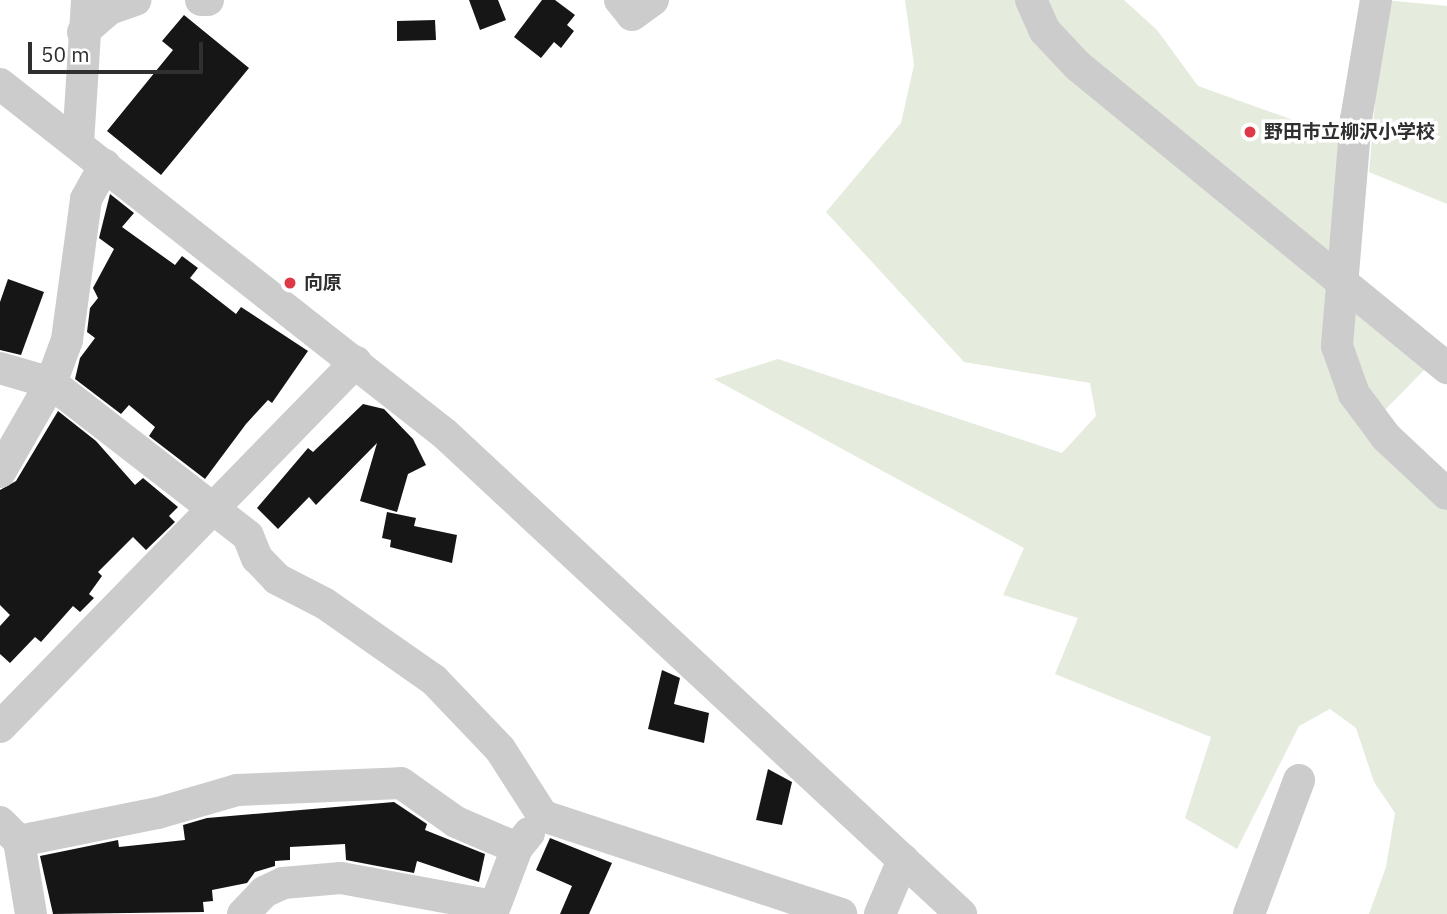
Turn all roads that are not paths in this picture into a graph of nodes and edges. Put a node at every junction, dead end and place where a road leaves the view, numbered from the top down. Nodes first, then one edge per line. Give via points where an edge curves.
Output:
1 (87, 0) edge
2 (135, 0) edge
3 (201, 0) edge
4 (208, 0) edge
5 (620, 0) edge
6 (653, 0) edge
7 (1031, 0) edge
8 (1376, 0) edge
9 (82, 32) junction
10 (0, 84) edge
11 (78, 144) junction
12 (105, 165) junction
13 (1342, 287) junction
14 (356, 362) junction
15 (0, 368) edge
16 (1447, 368) edge
17 (51, 383) junction
18 (0, 472) edge
19 (1447, 494) edge
20 (214, 509) junction
21 (0, 727) edge
22 (1299, 780) dead end
23 (543, 816) junction
24 (10, 831) edge
25 (517, 848) junction
26 (903, 860) junction
27 (492, 910) edge
28 (31, 914) edge
29 (243, 914) edge
30 (841, 914) edge
31 (880, 914) edge
32 (961, 914) edge
33 (1249, 914) edge

1 - 9 street
2 - 9 street via 109,9
3 - 4 street
5 - 6 street via 632,15
7 - 13 street via 1045,31 1078,66
8 - 13 street via 1356,120
9 - 11 street
10 - 11 street
11 - 12 street
12 - 14 street
12 - 17 street via 86,199 67,340
13 - 16 street
13 - 19 street via 1337,346 1354,394 1386,437
14 - 20 street
14 - 26 street via 542,522
15 - 17 street
17 - 18 street
17 - 20 street
20 - 21 street
20 - 23 street via 248,536 257,558 276,579 324,603 434,680 500,749
22 - 33 street
23 - 25 street
23 - 30 street
24 - 25 street via 158,813 237,790 401,783 456,822
24 - 28 street
25 - 27 street
26 - 31 street
26 - 32 street
27 - 29 street via 341,878 283,883 264,892

